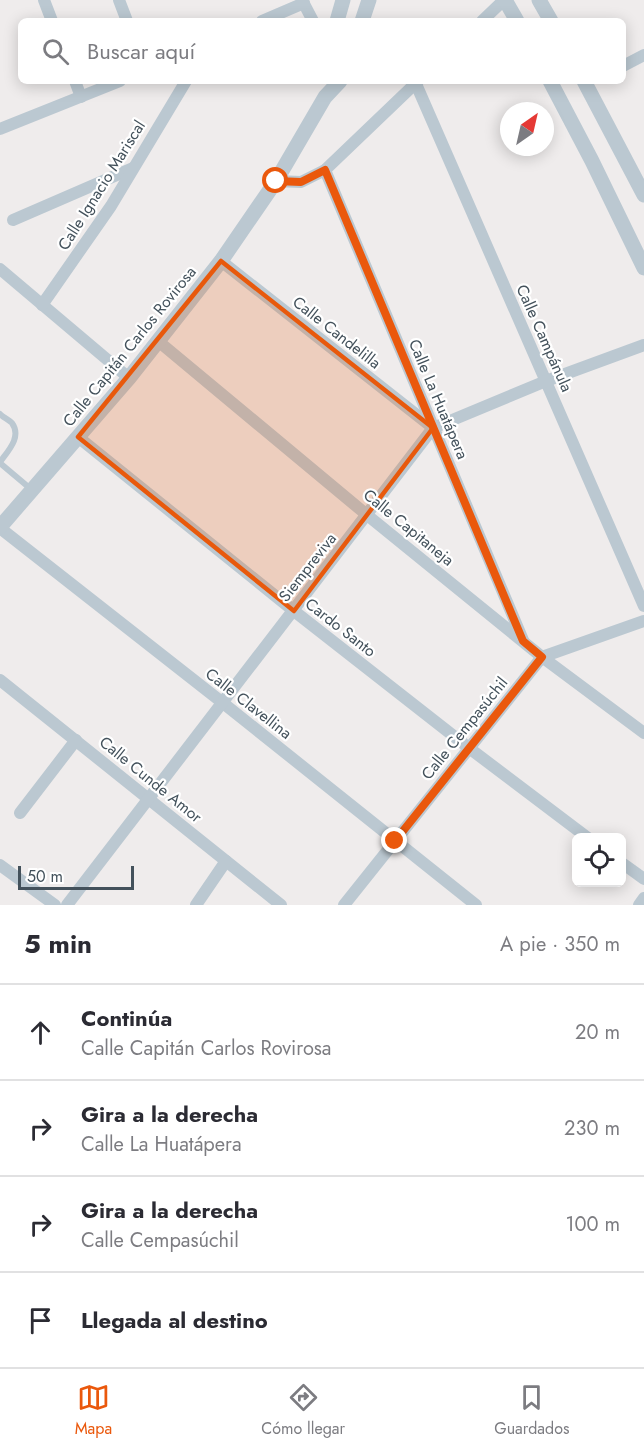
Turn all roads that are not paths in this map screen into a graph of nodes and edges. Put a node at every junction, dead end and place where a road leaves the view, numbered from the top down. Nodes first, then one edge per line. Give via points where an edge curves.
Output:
1 (44, 0) edge
2 (119, 0) edge
3 (343, 0) edge
4 (369, 0) edge
5 (504, 0) edge
6 (539, 0) edge
7 (303, 2) edge
8 (51, 18) edge
9 (126, 18) edge
10 (268, 18) edge
11 (311, 18) edge
12 (338, 18) edge
13 (363, 18) edge
14 (485, 18) edge
15 (515, 18) edge
16 (549, 18) edge
17 (644, 55) edge
18 (626, 64) edge
19 (76, 84) edge
20 (113, 84) edge
21 (184, 84) edge
22 (326, 84) edge
23 (337, 84) edge
24 (415, 84) edge
25 (418, 84) edge
26 (552, 84) edge
27 (588, 84) edge
28 (81, 97) junction
29 (325, 97) junction
30 (0, 129) edge
31 (133, 168) junction
32 (325, 170) junction
33 (640, 178) edge
34 (276, 181) junction
35 (644, 195) edge
36 (13, 220) dead end
37 (221, 261) junction
38 (0, 268) edge
39 (644, 268) edge
40 (42, 305) junction
41 (158, 341) junction
42 (644, 345) edge
43 (129, 378) junction
44 (546, 381) junction
45 (0, 414) edge
46 (433, 428) junction
47 (78, 437) junction
48 (0, 463) edge
49 (33, 490) junction
50 (368, 515) junction
51 (0, 528) edge
52 (644, 606) edge
53 (294, 611) junction
54 (644, 621) edge
55 (523, 641) junction
56 (542, 657) junction
57 (2, 684) edge
58 (223, 703) junction
59 (644, 733) edge
60 (76, 740) junction
61 (469, 748) junction
62 (149, 799) junction
63 (20, 813) dead end
64 (583, 833) edge
65 (395, 841) junction
66 (226, 861) junction
67 (0, 865) edge
68 (626, 866) edge
69 (644, 879) edge
70 (644, 898) edge
71 (55, 905) edge
72 (67, 905) edge
73 (196, 905) edge
74 (281, 905) edge
75 (344, 905) edge
76 (476, 905) edge
77 (639, 905) edge

1 - 8 street
2 - 9 street
3 - 12 street
4 - 13 street
5 - 14 street
5 - 15 street
6 - 16 street
7 - 10 street
7 - 11 street
17 - 18 street
19 - 28 street
20 - 28 street
21 - 31 street, Calle Ignacio Mariscal
22 - 29 street, Calle Capitán Carlos Rovirosa
23 - 29 street, Calle Capitán Carlos Rovirosa
24 - 32 street
25 - 44 street, Calle Campánula
26 - 39 street
27 - 33 street
28 - 30 street
29 - 34 street, Calle Capitán Carlos Rovirosa
31 - 36 street
31 - 40 street, Calle Ignacio Mariscal
32 - 34 street via 301,182
32 - 46 street, Calle La Huatápera
33 - 35 street
34 - 37 street, Calle Capitán Carlos Rovirosa
37 - 41 street, Calle Capitán Carlos Rovirosa
37 - 46 street, Calle Candelilla
38 - 40 street
40 - 43 street
41 - 43 street, Calle Capitán Carlos Rovirosa
41 - 50 street, Calle Capitaneja
42 - 44 street
43 - 47 street, Calle Capitán Carlos Rovirosa
44 - 46 street
44 - 52 street, Calle Campánula
45 - 48 lane via 12,423 16,434
46 - 50 street, Siempreviva
46 - 55 street, Calle La Huatápera
47 - 49 street, Calle Capitán Carlos Rovirosa
47 - 53 street, Cardo Santo
48 - 49 lane
49 - 51 street, Calle Capitán Carlos Rovirosa
50 - 53 street, Siempreviva
50 - 55 street, Calle Capitaneja
51 - 58 street, Calle Clavellina
53 - 58 street, Siempreviva
53 - 61 street, Cardo Santo
54 - 56 street
55 - 56 street, Calle Capitaneja
56 - 59 street, Calle Capitaneja
56 - 61 street, Calle Cempasúchil
57 - 60 street, Calle Cunde Amor
58 - 62 street, Siempreviva
58 - 65 street, Calle Clavellina
60 - 62 street, Calle Cunde Amor
60 - 63 street
61 - 64 street, Cardo Santo
61 - 65 street, Calle Cempasúchil
62 - 66 street, Calle Cunde Amor
62 - 72 street, Siempreviva
65 - 75 street, Calle Cempasúchil
65 - 76 street, Calle Clavellina
66 - 73 street
66 - 74 street, Calle Cunde Amor
67 - 71 street
68 - 69 street
70 - 77 street

